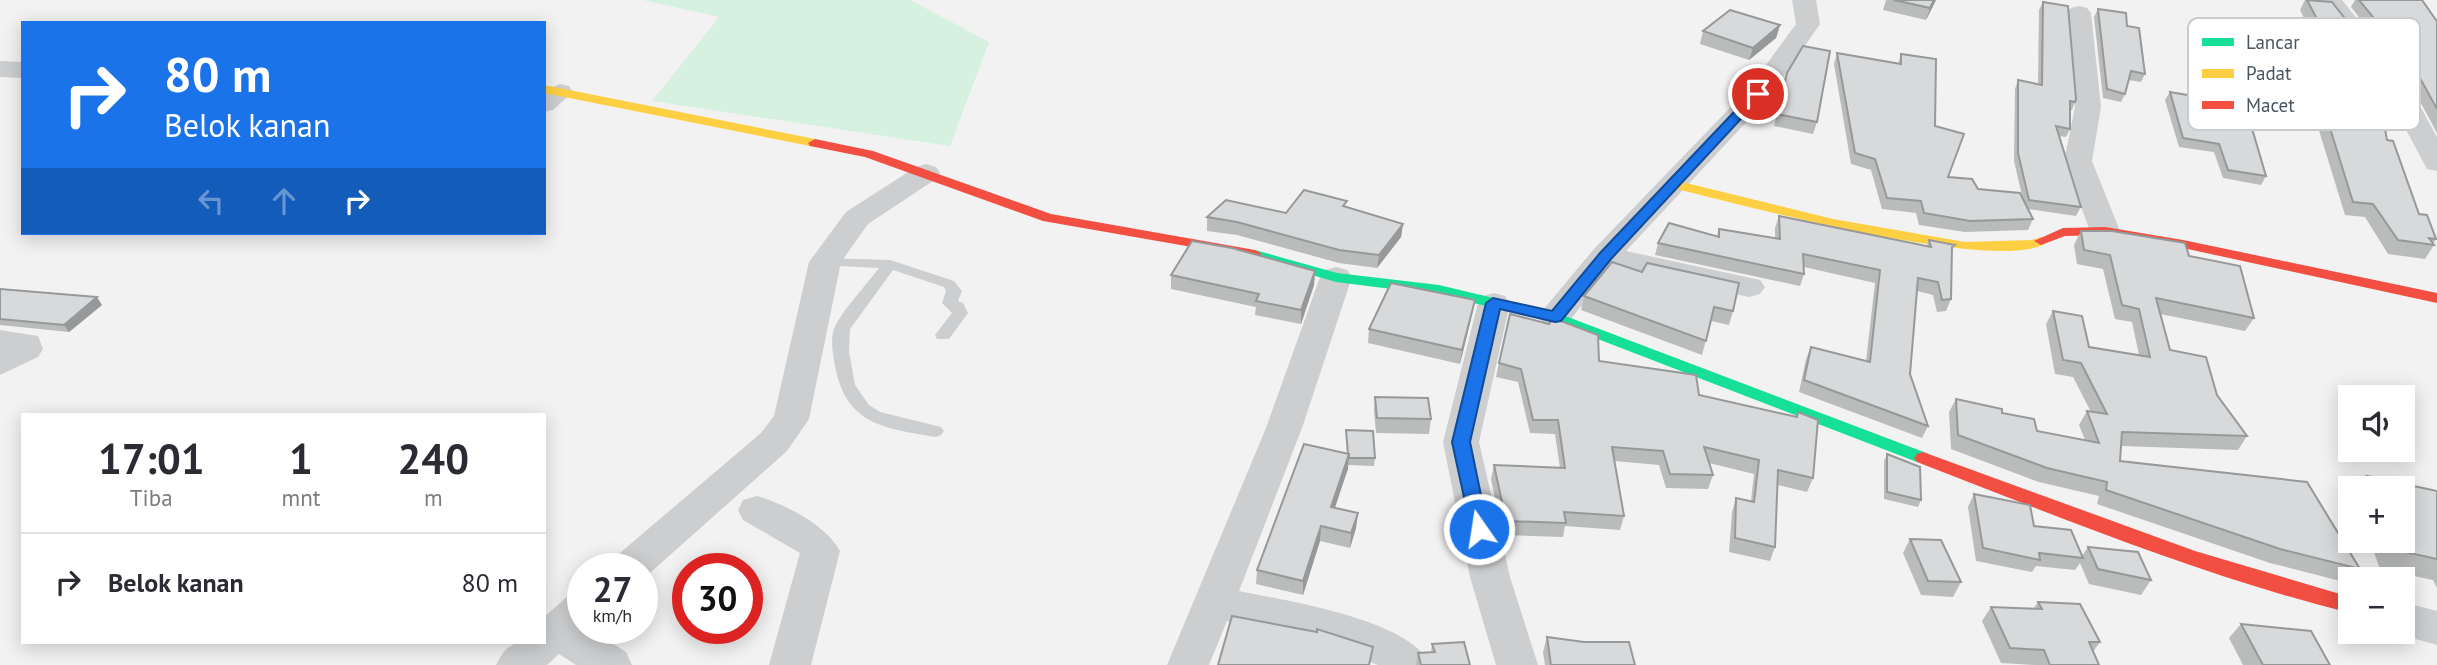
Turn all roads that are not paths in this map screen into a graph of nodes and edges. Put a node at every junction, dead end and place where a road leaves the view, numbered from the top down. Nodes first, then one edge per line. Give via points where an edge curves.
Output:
1 (1804, 0) edge
2 (2330, 0) edge
3 (2079, 13) dead end
4 (2344, 18) edge
5 (0, 69) edge
6 (21, 70) edge
7 (549, 95) edge
8 (2419, 130) edge
9 (2437, 163) edge
10 (926, 173) junction
11 (1674, 184) junction
12 (2105, 231) junction
13 (1605, 256) junction
14 (825, 262) junction
15 (890, 264) junction
16 (1336, 277) junction
17 (1749, 287) dead end
18 (2437, 298) edge
19 (1493, 303) junction
20 (1555, 317) junction
21 (943, 335) dead end
22 (0, 341) edge
23 (0, 364) edge
24 (935, 431) dead end
25 (757, 510) dead end
26 (646, 553) edge
27 (1212, 601) junction
28 (2338, 602) edge
29 (2415, 622) edge
30 (2437, 628) edge
31 (557, 631) edge
32 (542, 644) edge
33 (517, 665) edge
34 (611, 665) edge
35 (790, 665) edge
36 (1188, 665) edge
37 (1410, 665) edge
38 (1517, 665) edge

1 - 11 street via 1808,24 1758,94
2 - 4 street
3 - 12 street via 2088,107 2078,161
5 - 6 street
7 - 10 street via 868,155
8 - 9 street
10 - 14 street via 857,218
10 - 16 street via 1048,218 1236,249
11 - 12 street via 1833,223 1965,246 2034,244 2063,232
11 - 13 street
12 - 18 street
13 - 17 street
13 - 20 street
14 - 15 lane
14 - 26 street via 791,419 774,442
15 - 21 lane via 949,284 954,291 950,303 958,306 960,313
15 - 24 lane via 842,328 846,387 870,416
16 - 19 street via 1439,290
16 - 27 street via 1284,428
19 - 20 street
19 - 38 street via 1461,442 1490,577
20 - 28 street via 2157,547
22 - 23 street via 26,344 26,349
25 - 35 street via 820,551
27 - 36 street
27 - 37 street via 1364,639
29 - 30 street
31 - 34 street
32 - 33 street

